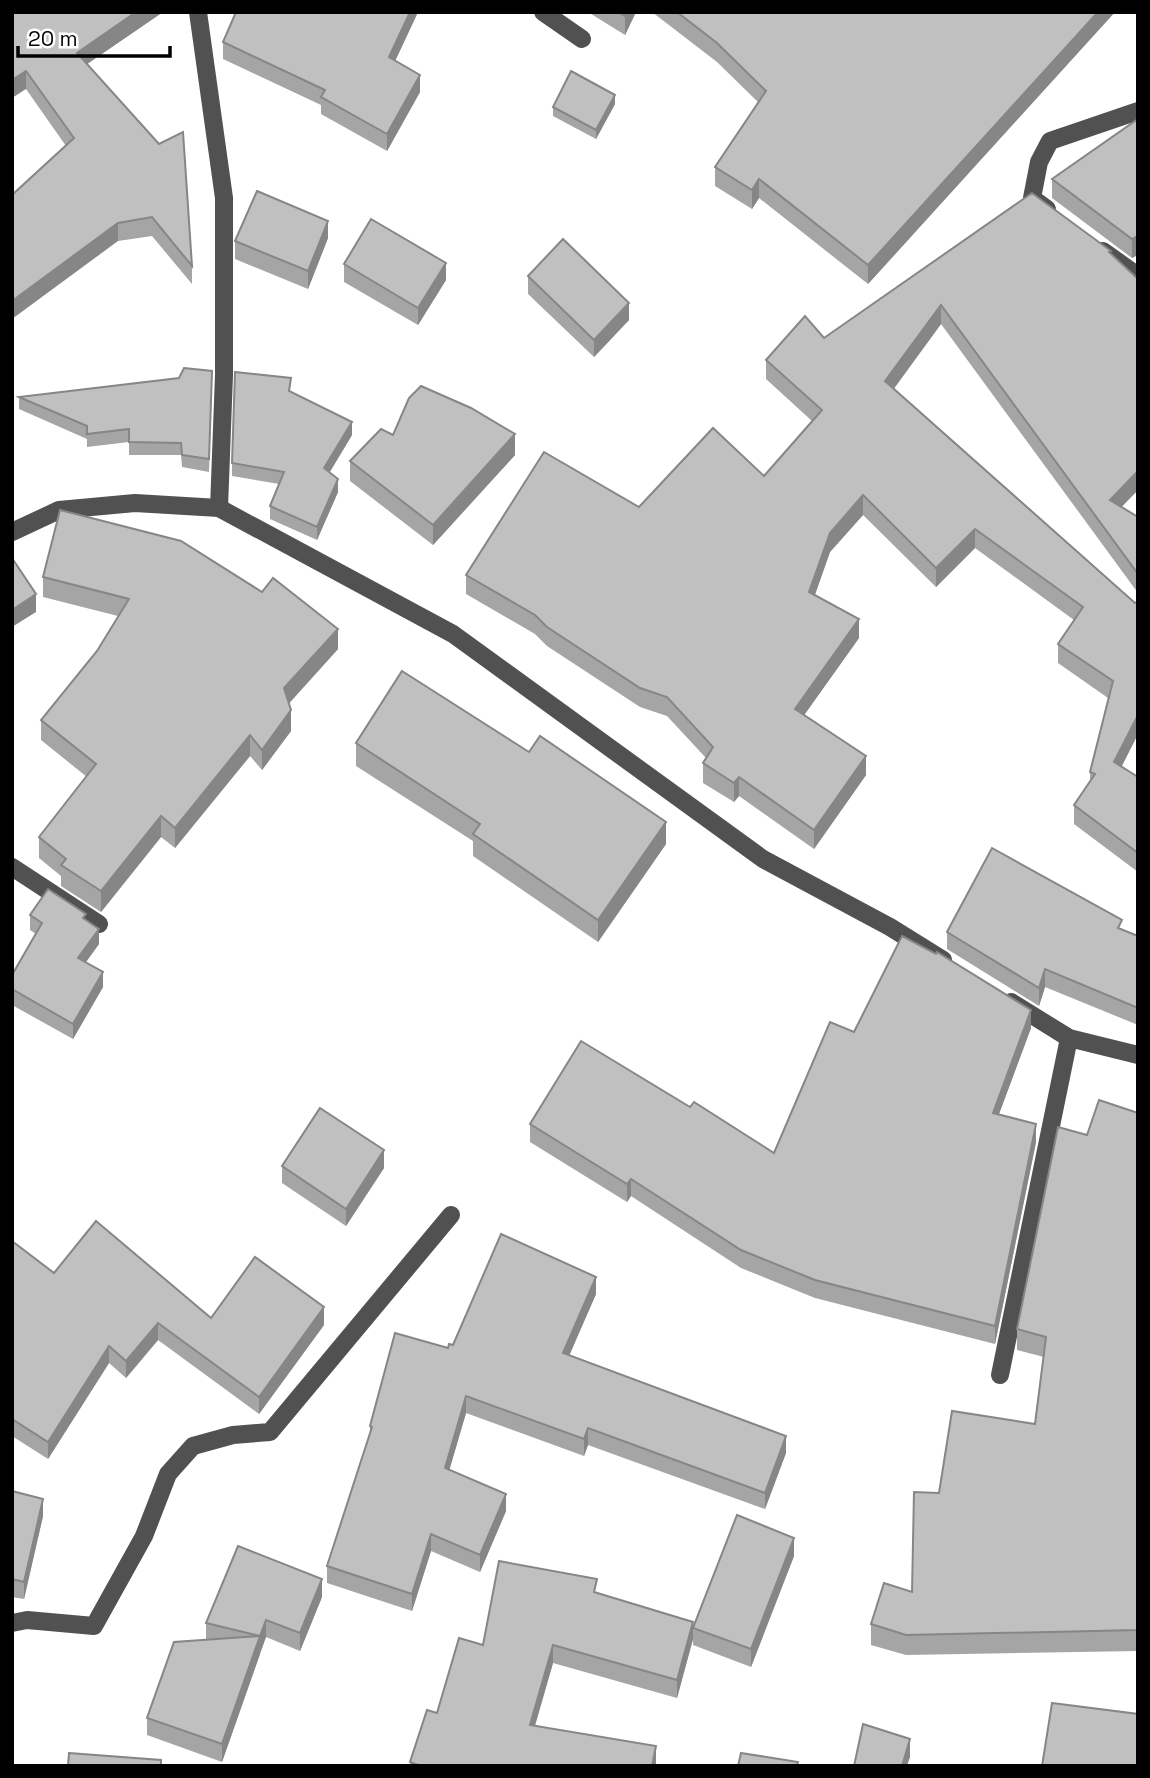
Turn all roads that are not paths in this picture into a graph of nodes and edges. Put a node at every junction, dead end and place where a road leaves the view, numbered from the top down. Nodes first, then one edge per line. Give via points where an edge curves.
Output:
1 (198, 12) edge
2 (543, 12) edge
3 (582, 39) dead end
4 (1138, 110) edge
5 (1064, 221) edge
6 (1085, 237) edge
7 (1138, 276) edge
8 (219, 508) junction
9 (12, 532) edge
10 (12, 867) edge
11 (99, 925) edge
12 (957, 968) edge
13 (990, 989) edge
14 (1069, 1038) junction
15 (1138, 1055) edge
16 (451, 1215) dead end
17 (1000, 1375) dead end
18 (12, 1623) edge

1 - 8 street via 224,198
2 - 3 street
4 - 5 street via 1050,141 1039,162 1032,198
6 - 7 street
8 - 9 street via 135,503 59,510
8 - 12 street via 453,634 763,859
10 - 11 street
13 - 14 street
14 - 15 street
14 - 17 street
16 - 18 street via 270,1432 233,1435 193,1446 167,1474 144,1536 94,1626 27,1620

